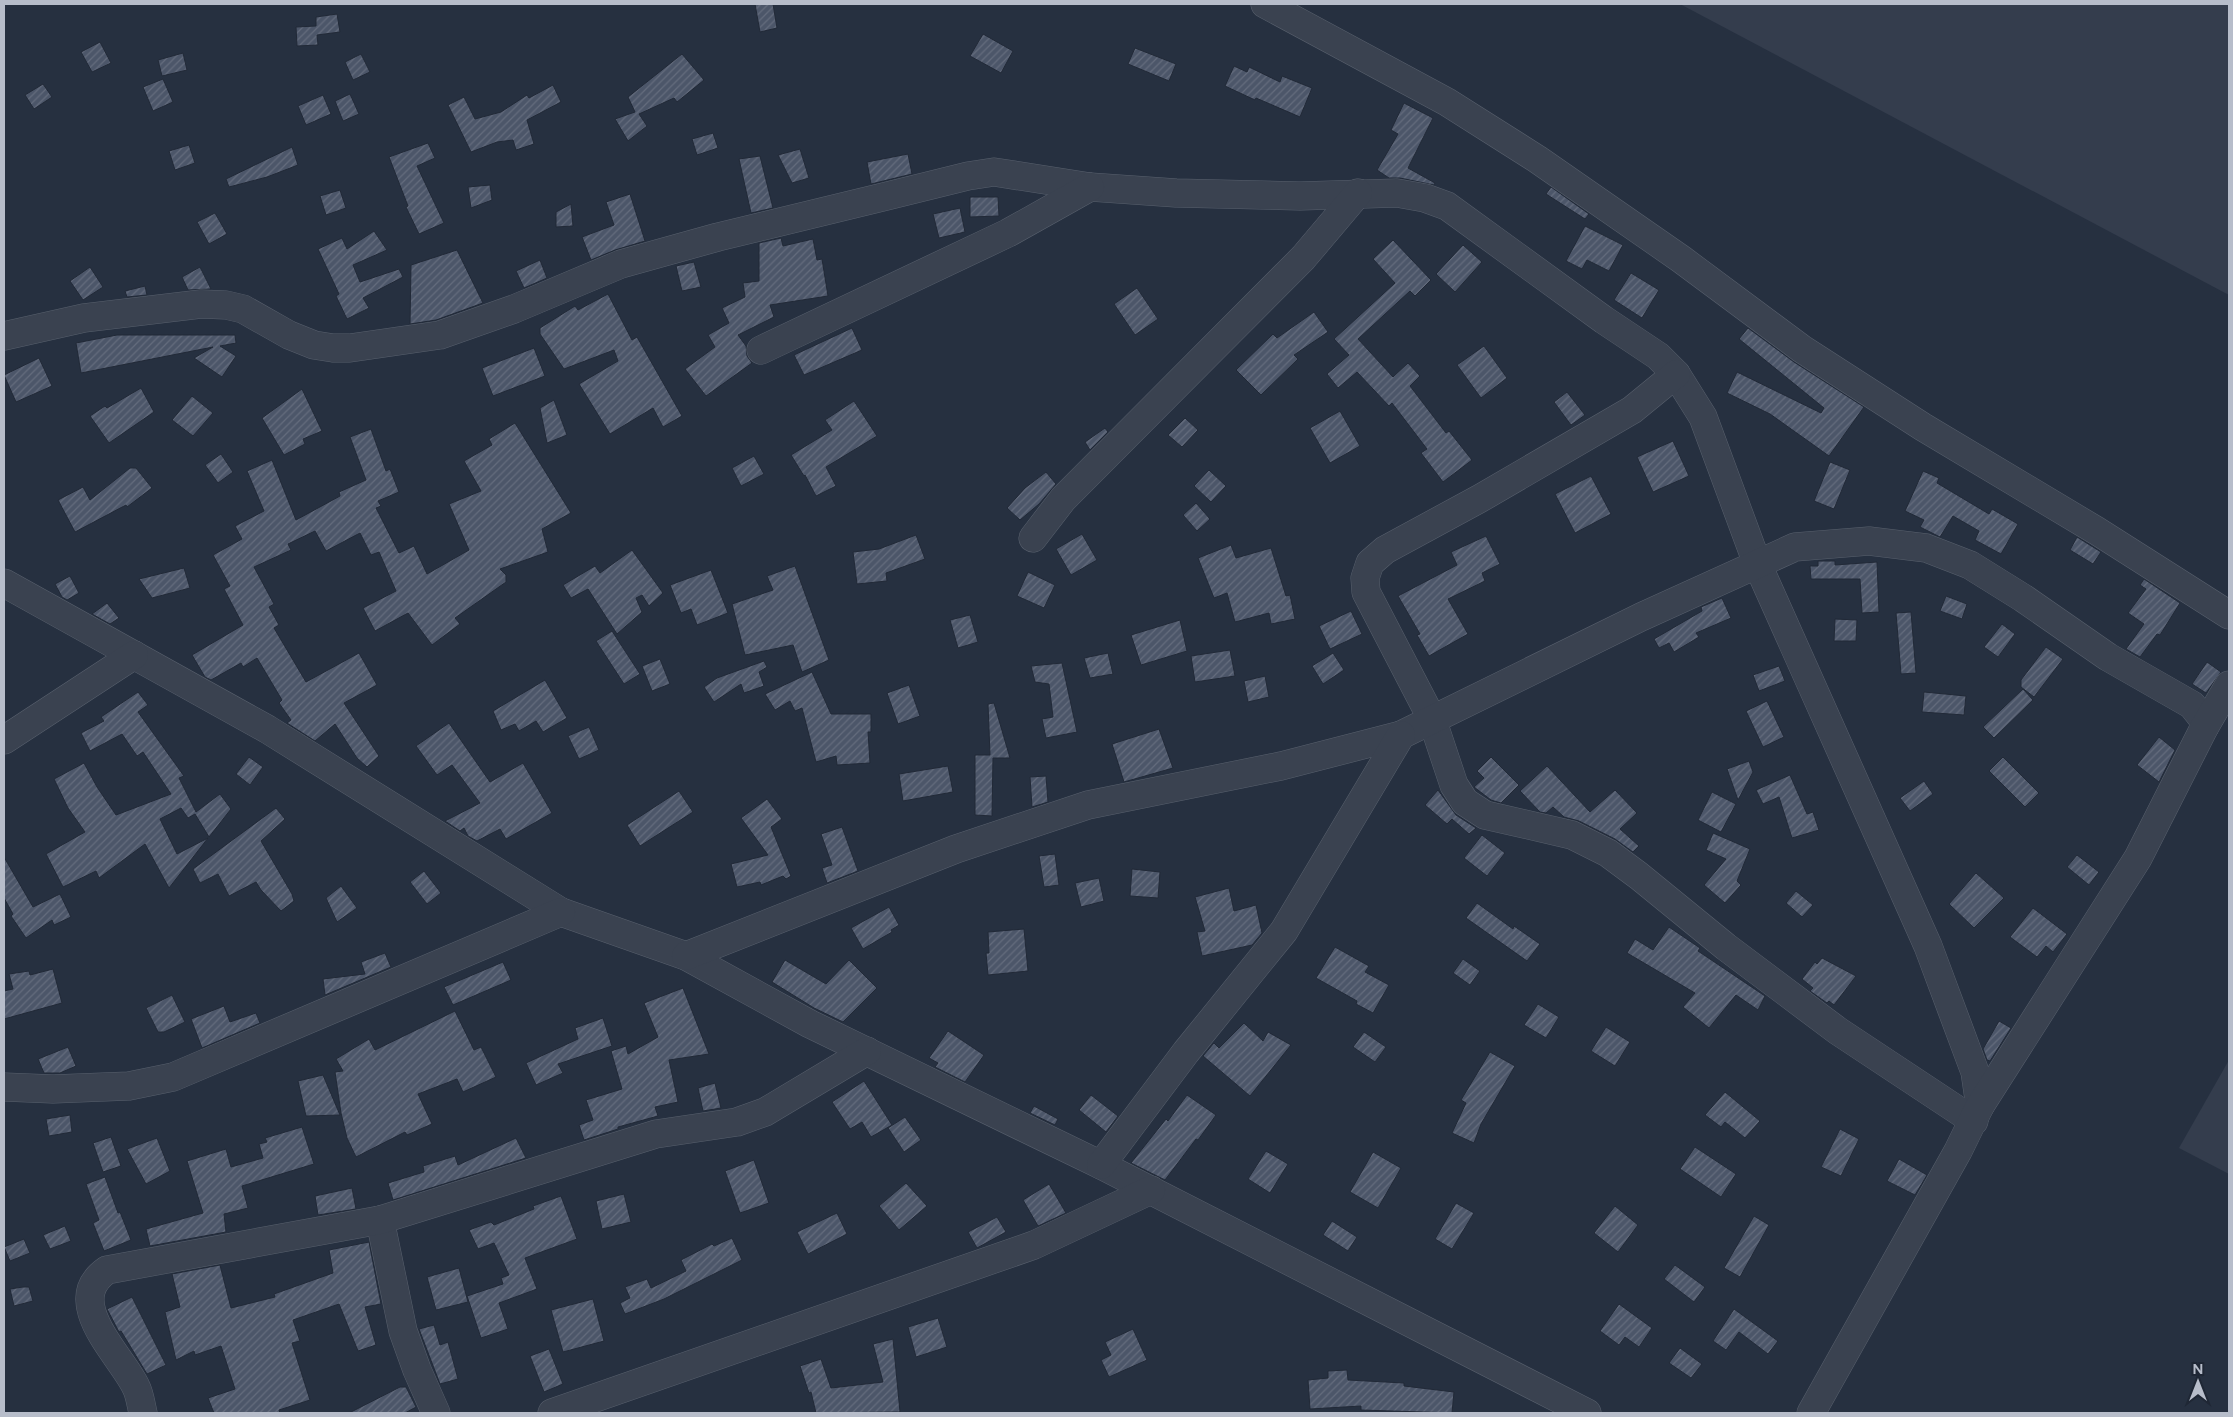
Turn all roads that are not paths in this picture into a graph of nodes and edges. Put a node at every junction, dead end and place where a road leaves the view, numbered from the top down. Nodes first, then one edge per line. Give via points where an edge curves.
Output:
1 (1265, 4) edge
2 (1090, 187) junction
3 (1358, 193) junction
4 (4, 336) edge
5 (761, 350) dead end
6 (1676, 374) junction
7 (1032, 538) dead end
8 (1757, 563) junction
9 (4, 583) edge
10 (2229, 615) edge
11 (134, 655) junction
12 (2229, 685) edge
13 (1432, 719) junction
14 (2204, 728) junction
15 (1401, 735) junction
16 (4, 740) edge
17 (561, 912) junction
18 (686, 956) junction
19 (867, 1051) junction
20 (4, 1087) edge
21 (1977, 1114) junction
22 (1101, 1165) junction
23 (1151, 1190) junction
24 (380, 1220) junction
25 (142, 1413) edge
26 (436, 1413) edge
27 (552, 1413) edge
28 (1587, 1413) edge
29 (1811, 1413) edge

1 - 10 street via 1447,102 1537,159 1681,259 1802,349
2 - 3 street via 1236,195
2 - 4 street via 1002,173 968,176 621,264 514,309 440,335 350,348 314,345 243,309 201,304 84,318
2 - 5 street via 1008,233
3 - 6 street via 1397,193 1447,206 1658,356
3 - 7 street via 1303,258 1063,498
6 - 8 street via 1702,417
6 - 13 street via 1632,410 1385,550 1370,563 1365,578 1366,592
8 - 13 street
8 - 14 street via 1795,547 1869,542 1926,548 1970,565 2108,657 2192,705 2203,719
8 - 21 street via 1928,946 1975,1072
9 - 11 street
11 - 16 street
11 - 17 street via 267,729
12 - 14 street
13 - 15 street
13 - 21 street via 1454,785 1465,802 1485,815 1572,835 1608,853 1838,1031
14 - 21 street via 2138,858
15 - 18 street via 1281,766 1088,805 956,849
15 - 22 street via 1284,931 1186,1052
17 - 18 street
17 - 20 street via 173,1077 129,1086
18 - 19 street via 810,1024
19 - 22 street
19 - 24 street via 765,1112 737,1122 656,1134
21 - 29 street
22 - 23 street
23 - 27 street via 1034,1245
23 - 28 street
24 - 25 street via 107,1270 98,1276 92,1286 90,1307 98,1328 136,1387
24 - 26 street via 403,1331

